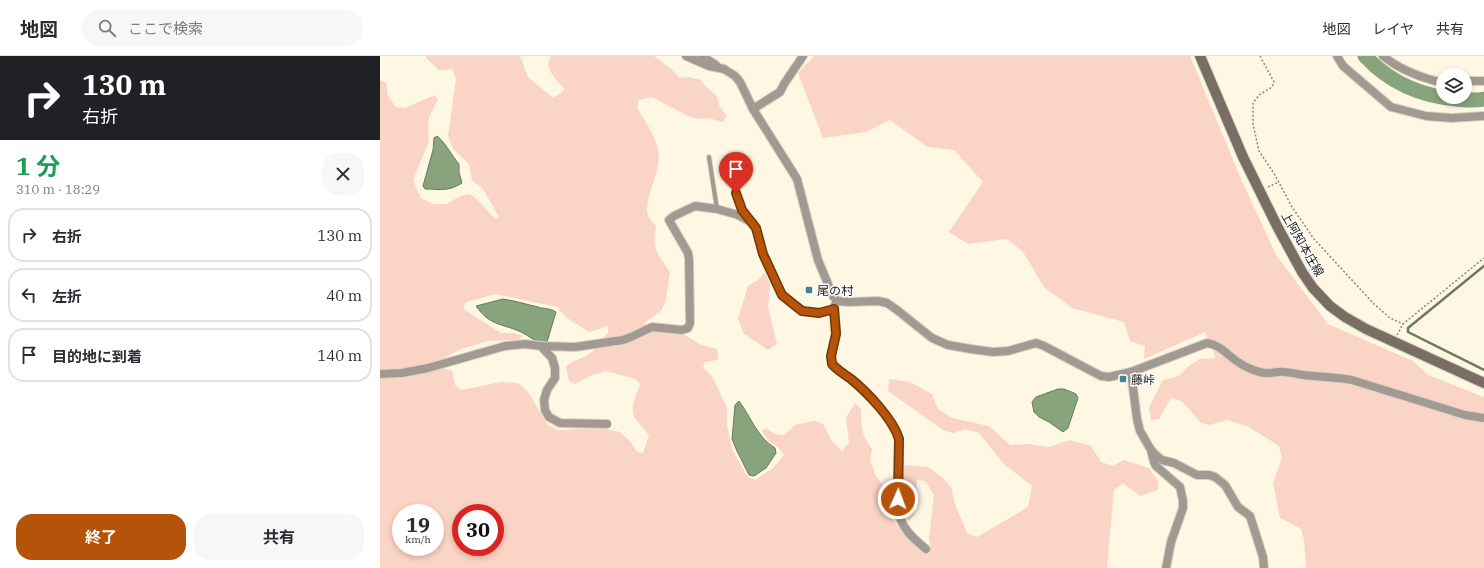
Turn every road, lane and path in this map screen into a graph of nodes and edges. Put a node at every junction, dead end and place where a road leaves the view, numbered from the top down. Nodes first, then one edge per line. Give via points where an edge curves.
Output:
1 (686, 56) edge
2 (702, 56) edge
3 (803, 56) edge
4 (1200, 56) edge
5 (1260, 56) edge
6 (1338, 56) edge
7 (1383, 56) edge
8 (1391, 56) edge
9 (717, 68) junction
10 (1436, 77) edge
11 (1436, 81) edge
12 (1484, 81) edge
13 (1472, 82) edge
14 (1472, 86) edge
15 (1484, 86) edge
16 (753, 109) junction
17 (1484, 116) edge
18 (709, 157) dead end
19 (740, 166) dead end
20 (1278, 182) junction
21 (1260, 191) junction
22 (718, 209) junction
23 (753, 223) junction
24 (1484, 258) edge
25 (837, 301) junction
26 (834, 309) junction
27 (1402, 324) junction
28 (1394, 342) junction
29 (541, 346) junction
30 (1131, 372) junction
31 (380, 374) edge
32 (1484, 383) edge
33 (1484, 418) edge
34 (607, 424) dead end
35 (1151, 450) junction
36 (926, 549) dead end
37 (1166, 568) edge
38 (1264, 568) edge

1 - 9 street
2 - 9 street via 716,64
3 - 16 street via 780,92
4 - 21 main road, 上阿知本庄線
5 - 20 path via 1274,82 1272,87 1259,95 1253,103 1253,124 1259,151
6 - 17 street via 1343,66 1392,107 1426,116
7 - 11 street via 1413,74
8 - 10 street
9 - 16 street via 735,76
12 - 13 street
14 - 15 street
16 - 25 street via 796,179 818,260
18 - 22 lane
19 - 23 lane via 736,193 742,210
20 - 21 path
20 - 27 path via 1314,239 1344,274 1390,318
21 - 28 main road, 上阿知本庄線 via 1313,288 1345,317
22 - 23 street via 738,214
22 - 29 street via 695,206 668,220 689,259 688,328 682,330 652,327 630,338 598,344
23 - 26 street via 763,254 782,295 802,311 819,313
24 - 27 path
25 - 26 street
25 - 30 street via 887,303 932,338 948,345 993,352 1008,351 1036,343 1101,376 1109,377
26 - 36 street via 836,334 831,356 832,364 862,389 885,413 897,433 898,512 901,523 910,535
27 - 28 path
28 - 32 main road, 上阿知本庄線
29 - 31 street via 506,346 428,368
29 - 34 street via 552,358 555,368 555,378 544,400 549,417 560,423
30 - 33 street via 1207,343 1215,344 1246,368 1264,374 1283,371 1352,380 1464,415
30 - 35 street via 1140,431
35 - 37 street via 1156,466 1180,487 1184,508 1171,542
35 - 38 street via 1162,460 1174,463 1191,473 1215,477 1225,485 1238,507 1250,516

